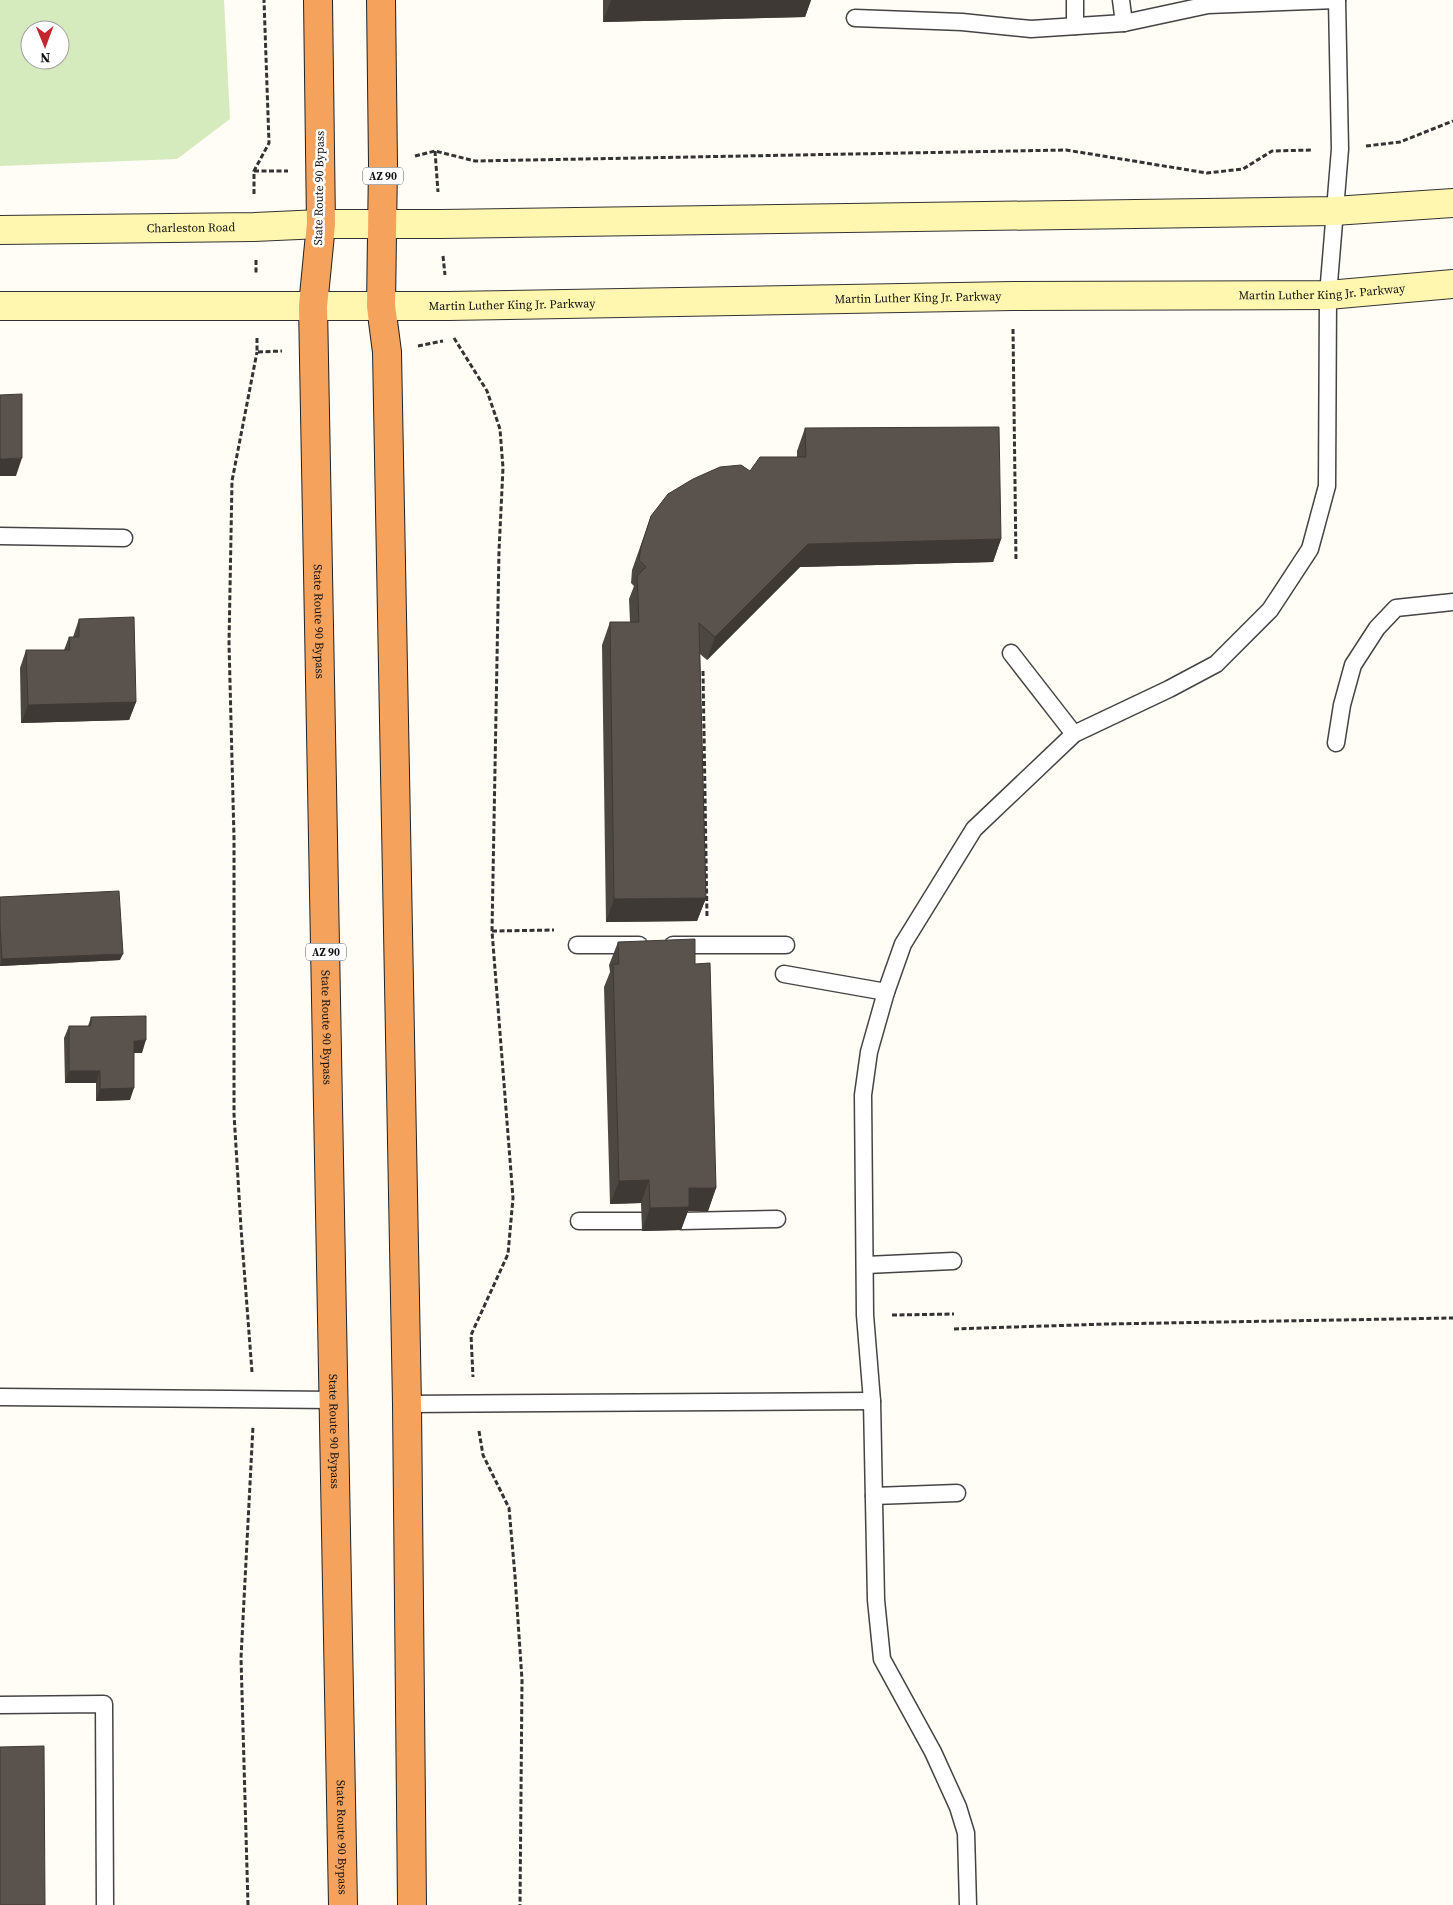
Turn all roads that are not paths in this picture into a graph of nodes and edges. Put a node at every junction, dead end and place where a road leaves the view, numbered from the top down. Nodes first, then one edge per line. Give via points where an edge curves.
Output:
1 (318, 0) edge
2 (381, 0) edge
3 (1074, 0) edge
4 (1120, 0) edge
5 (1337, 0) edge
6 (855, 18) dead end
7 (1124, 23) junction
8 (1075, 26) junction
9 (1453, 203) edge
10 (1334, 211) junction
11 (382, 223) junction
12 (321, 224) junction
13 (0, 230) edge
14 (1453, 284) edge
15 (1328, 295) junction
16 (0, 306) edge
17 (313, 306) junction
18 (381, 306) junction
19 (0, 536) edge
20 (124, 538) dead end
21 (1453, 602) edge
22 (1011, 653) dead end
23 (1074, 734) junction
24 (1336, 743) dead end
25 (577, 945) dead end
26 (786, 945) dead end
27 (784, 974) dead end
28 (886, 992) junction
29 (681, 1220) edge
30 (777, 1220) dead end
31 (579, 1221) dead end
32 (642, 1221) dead end
33 (953, 1262) dead end
34 (866, 1265) junction
35 (0, 1397) edge
36 (335, 1400) junction
37 (872, 1401) junction
38 (407, 1404) junction
39 (957, 1493) dead end
40 (874, 1496) junction
41 (0, 1706) edge
42 (105, 1905) edge
43 (343, 1905) edge
44 (412, 1905) edge
45 (968, 1905) edge

1 - 12 highway, State Route 90 Bypass / AZ 90
2 - 11 highway, AZ 90
3 - 8 lane
4 - 7 lane
5 - 7 lane via 1208,5
5 - 10 lane via 1340,149
6 - 8 lane via 962,22 1031,29
7 - 8 lane
9 - 10 street
10 - 11 street
10 - 15 lane
11 - 12 street, Charleston Road
11 - 18 highway, AZ 90
12 - 13 street, Charleston Road
12 - 17 highway, State Route 90 Bypass / AZ 90
14 - 15 street, Martin Luther King Jr. Parkway
15 - 18 street, Martin Luther King Jr. Parkway via 1013,296
15 - 23 lane via 1327,486 1310,549 1270,610 1216,664
16 - 17 street
17 - 18 street
17 - 36 highway, State Route 90 Bypass / AZ 90
18 - 38 highway, AZ 90 via 387,362
19 - 20 lane
21 - 24 lane via 1396,608 1377,628 1353,665
22 - 23 lane
23 - 28 lane via 974,829 903,944
25 - 26 lane
27 - 28 lane
28 - 34 lane via 869,1052 863,1095
29 - 30 lane
31 - 32 lane
33 - 34 lane
34 - 37 lane via 865,1315
35 - 36 lane
36 - 43 highway, State Route 90 Bypass / AZ 90
37 - 38 lane
37 - 40 lane
38 - 44 highway, AZ 90
39 - 40 lane
40 - 45 lane via 876,1600 882,1659 933,1752 958,1807 966,1833
41 - 42 lane via 104,1704

